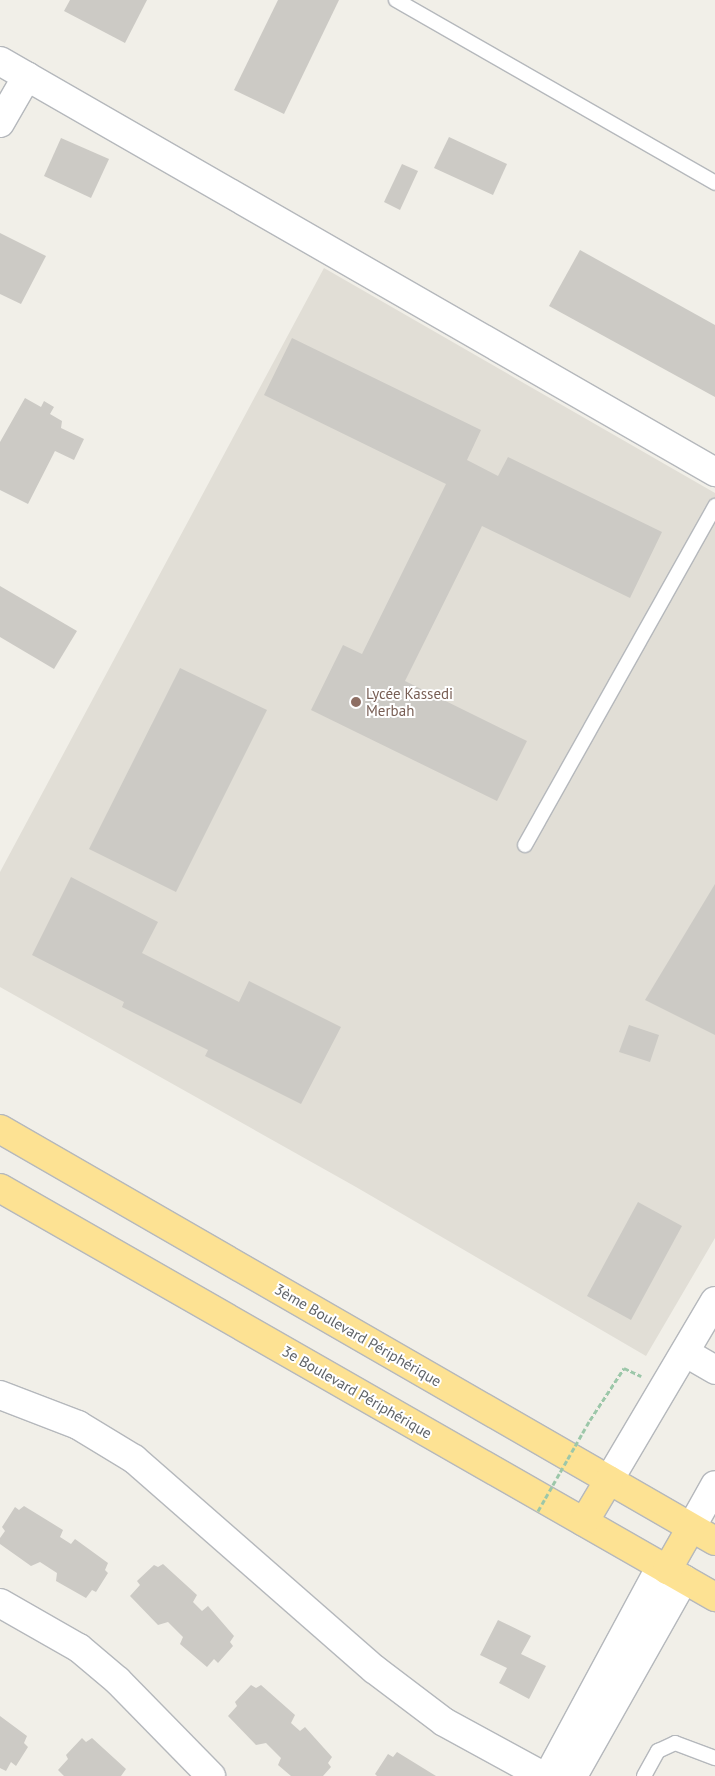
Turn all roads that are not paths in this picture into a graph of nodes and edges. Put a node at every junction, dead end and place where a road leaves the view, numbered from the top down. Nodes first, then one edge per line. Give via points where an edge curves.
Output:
1 (396, 0) edge
2 (0, 61) edge
3 (27, 76) junction
4 (0, 123) edge
5 (715, 183) edge
6 (715, 472) edge
7 (715, 506) edge
8 (525, 845) dead end
9 (0, 1129) edge
10 (0, 1188) edge
11 (715, 1301) edge
12 (686, 1353) junction
13 (715, 1370) edge
14 (0, 1395) edge
15 (609, 1480) junction
16 (715, 1486) edge
17 (584, 1522) junction
18 (691, 1528) junction
19 (715, 1541) edge
20 (671, 1572) junction
21 (715, 1597) edge
22 (0, 1603) edge
23 (715, 1758) edge
24 (211, 1776) edge
25 (543, 1776) edge
26 (548, 1776) edge
27 (573, 1776) edge
28 (644, 1776) edge

1 - 5 lane
2 - 3 street
3 - 4 street
3 - 6 street
7 - 8 lane
9 - 15 highway, 3ème Boulevard Périphérique
10 - 17 highway, 3e Boulevard Périphérique
11 - 12 street
12 - 13 street
12 - 15 street
14 - 25 street via 78,1425 134,1459 374,1669 444,1722
15 - 17 highway
15 - 18 highway, 3ème Boulevard Périphérique
16 - 18 street
17 - 20 highway, 3e Boulevard Périphérique
18 - 19 highway, 3ème Boulevard Périphérique
18 - 20 highway
20 - 21 highway, 3e Boulevard Périphérique
20 - 26 street
20 - 27 street
22 - 24 street via 79,1648 118,1681
23 - 28 lane via 675,1742 658,1751

